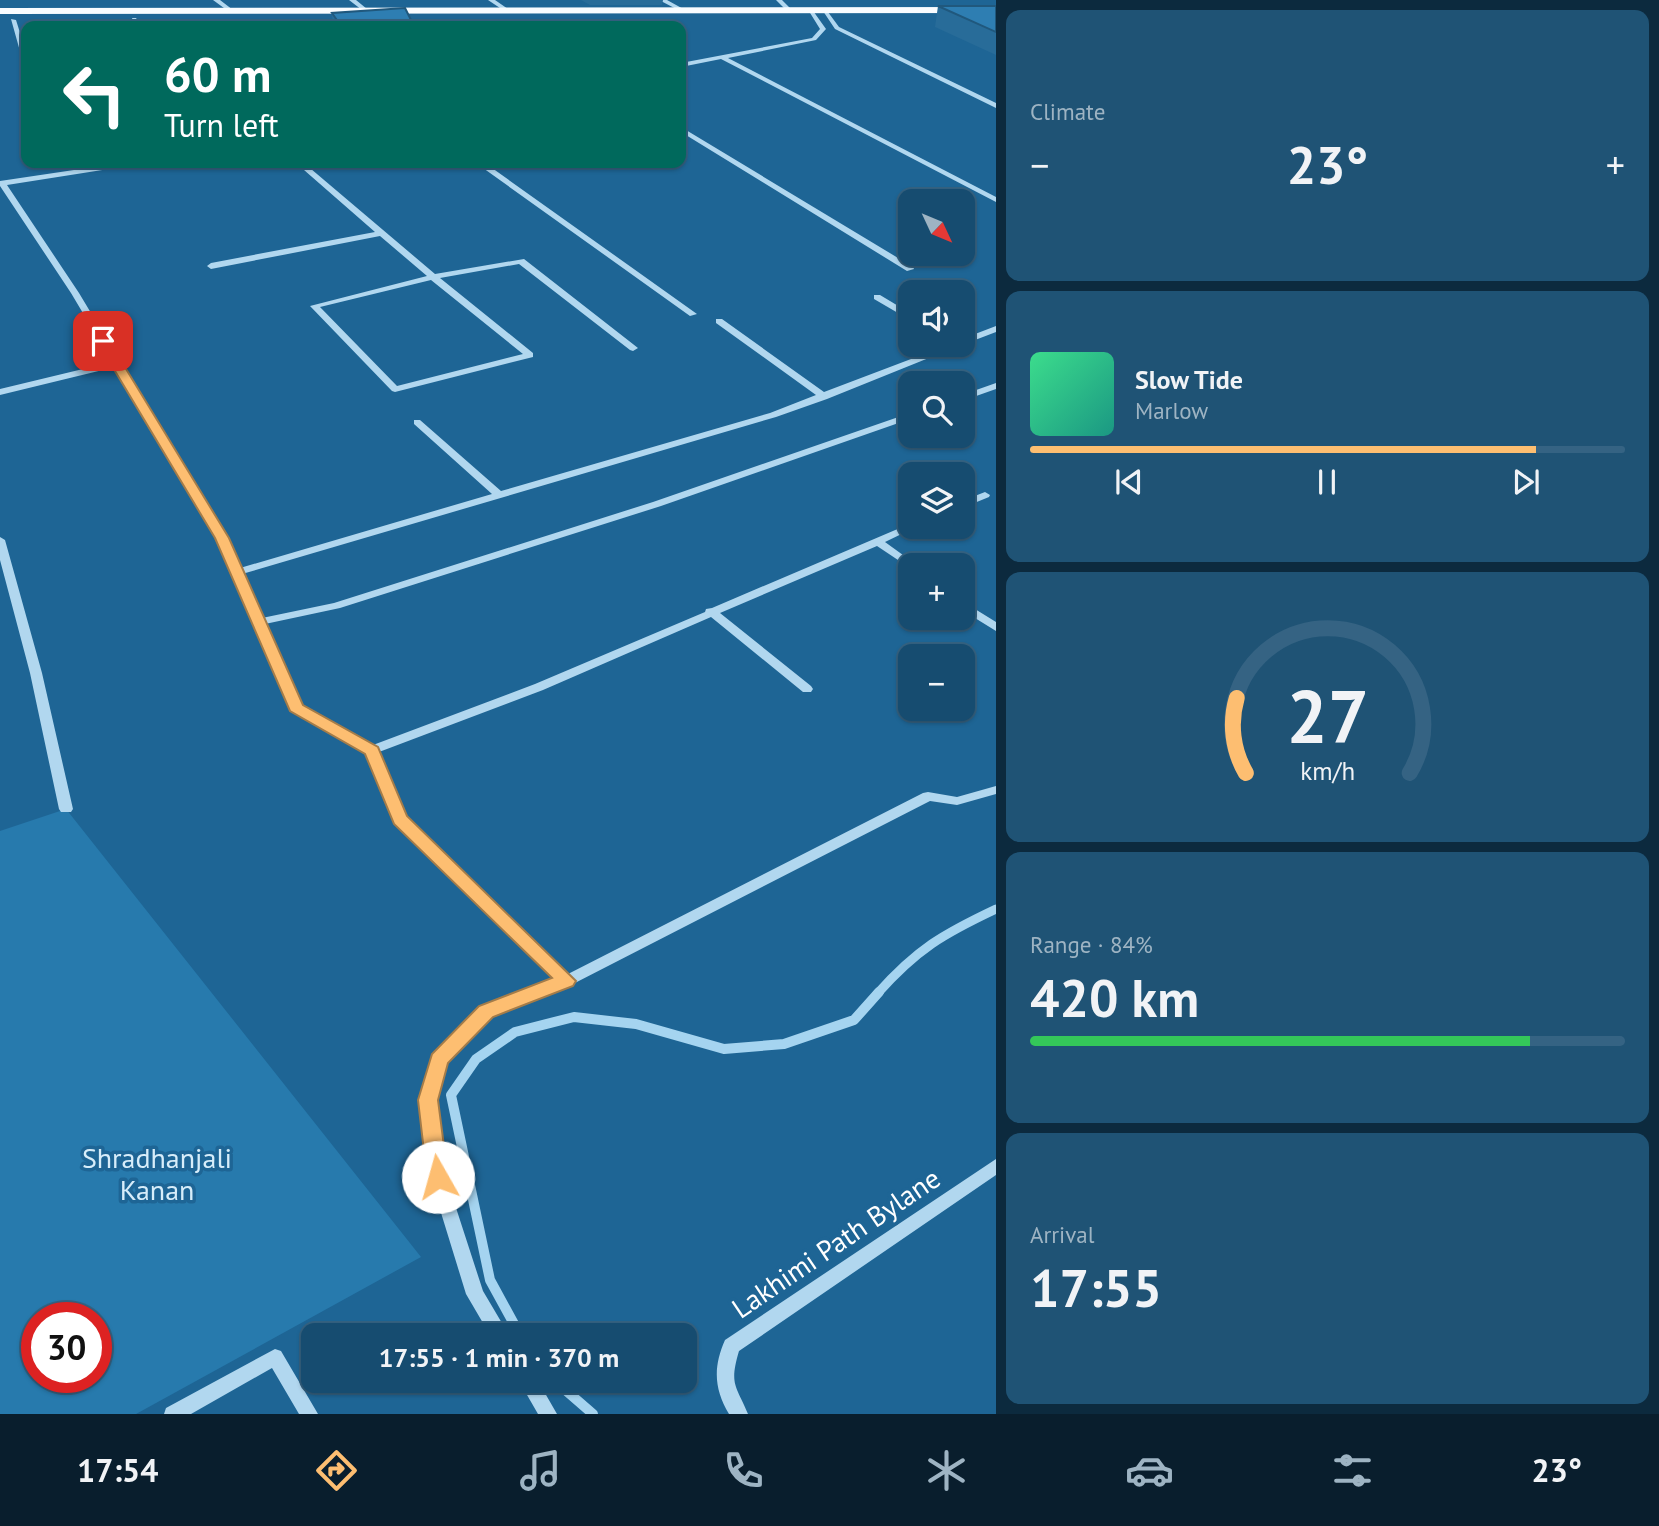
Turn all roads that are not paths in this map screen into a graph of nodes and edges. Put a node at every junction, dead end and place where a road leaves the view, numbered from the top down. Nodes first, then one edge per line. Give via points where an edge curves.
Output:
1 (216, 0) edge
2 (352, 0) edge
3 (491, 0) edge
4 (662, 0) edge
5 (779, 0) edge
6 (364, 9) junction
7 (505, 9) junction
8 (788, 9) junction
9 (230, 10) junction
10 (996, 10) edge
11 (0, 11) edge
12 (684, 11) junction
13 (812, 13) junction
14 (825, 13) junction
15 (996, 17) edge
16 (0, 20) edge
17 (13, 20) junction
18 (54, 21) edge
19 (271, 21) edge
20 (21, 46) edge
21 (722, 57) junction
22 (686, 64) edge
23 (996, 106) edge
24 (686, 132) edge
25 (102, 168) edge
26 (306, 168) edge
27 (487, 168) edge
28 (1, 184) edge
29 (996, 200) edge
30 (381, 233) junction
31 (211, 266) dead end
32 (911, 270) dead end
33 (433, 277) junction
34 (877, 298) dead end
35 (898, 310) edge
36 (693, 314) dead end
37 (719, 321) dead end
38 (996, 329) edge
39 (975, 337) edge
40 (633, 348) dead end
41 (926, 357) edge
42 (117, 364) junction
43 (996, 386) edge
44 (0, 392) edge
45 (975, 393) edge
46 (824, 397) junction
47 (898, 420) edge
48 (417, 422) dead end
49 (499, 495) junction
50 (985, 495) dead end
51 (975, 499) edge
52 (898, 532) edge
53 (0, 540) edge
54 (877, 541) junction
55 (898, 556) edge
56 (237, 572) junction
57 (710, 611) junction
58 (975, 613) edge
59 (258, 622) junction
60 (996, 628) edge
61 (807, 689) dead end
62 (372, 750) junction
63 (996, 790) edge
64 (66, 809) dead end
65 (566, 981) junction
66 (996, 1166) edge
67 (493, 1323) edge
68 (535, 1393) edge
69 (173, 1414) edge
70 (309, 1414) edge
71 (548, 1414) edge
72 (738, 1414) edge

1 - 9 street
2 - 6 street
3 - 7 street
4 - 12 street
5 - 8 street
6 - 7 main road
6 - 9 main road
7 - 12 main road
8 - 12 main road
8 - 13 main road
9 - 11 main road
10 - 14 main road
13 - 14 main road
13 - 19 main road
13 - 21 street via 822,29 814,39
14 - 15 main road
14 - 23 street via 837,28
16 - 17 main road
17 - 18 main road
17 - 20 street
21 - 22 street
21 - 29 street
24 - 32 street
25 - 28 street
26 - 30 street
27 - 36 street
28 - 42 street
30 - 31 street
30 - 33 street
33 - 33 street via 444,286 530,355 396,389 314,306
33 - 40 street via 521,261
34 - 35 street
37 - 46 street
38 - 39 street
41 - 46 street
42 - 44 street
42 - 56 street via 222,538
43 - 45 street
46 - 49 street
47 - 59 street via 657,504 335,607
48 - 49 street
49 - 56 street
50 - 51 street
52 - 54 street
53 - 64 street
54 - 55 street
54 - 57 street
56 - 59 street
57 - 61 street
57 - 62 street via 539,687
58 - 60 street
59 - 62 street via 296,708
62 - 65 street via 400,819
63 - 65 street via 957,801 928,796
65 - 67 street via 486,1012 439,1059 428,1100 438,1177 475,1294
66 - 72 street, Lakhimi Path Bylane via 731,1346 724,1367 725,1394
68 - 71 street
69 - 70 street via 275,1357

